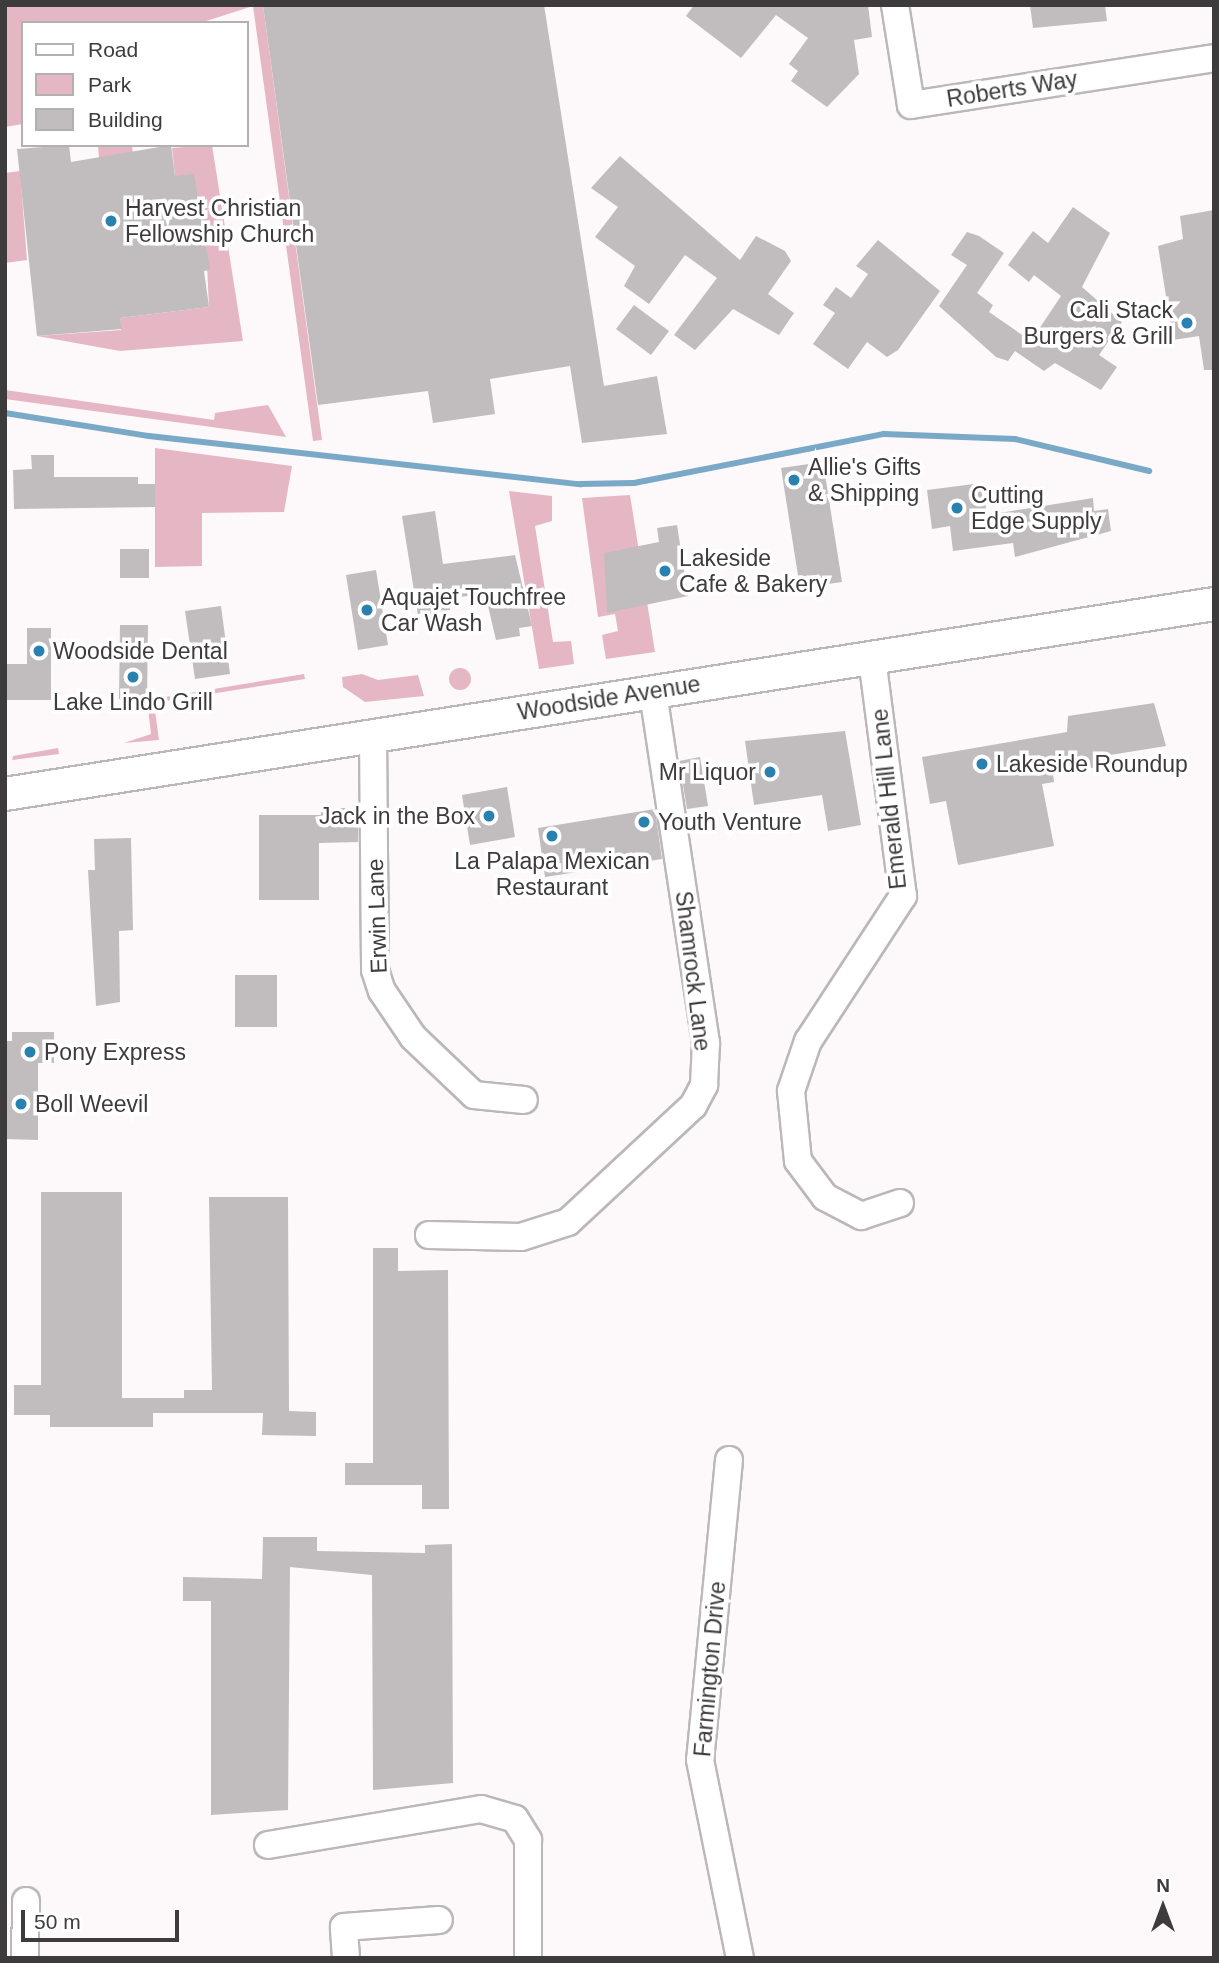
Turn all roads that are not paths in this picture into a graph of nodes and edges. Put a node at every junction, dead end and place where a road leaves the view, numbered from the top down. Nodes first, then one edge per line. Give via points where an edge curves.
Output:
1 (895, 5) edge
2 (1214, 58) edge
3 (1214, 604) edge
4 (872, 658) junction
5 (653, 691) junction
6 (373, 734) junction
7 (5, 794) edge
8 (524, 1100) dead end
9 (900, 1202) dead end
10 (429, 1235) dead end
11 (729, 1460) dead end
12 (268, 1845) dead end
13 (26, 1901) dead end
14 (439, 1920) dead end
15 (25, 1958) edge
16 (346, 1958) edge
17 (528, 1958) edge
18 (740, 1958) edge

1 - 2 street, Roberts Way via 911,105
3 - 4 main road, Woodside Avenue
4 - 5 main road, Woodside Avenue
4 - 9 street, Emerald Hill Lane via 903,896 808,1041 790,1091 798,1161 825,1197 861,1216
5 - 6 main road, Woodside Avenue
5 - 10 street, Shamrock Lane via 706,1043 704,1085 693,1106 568,1222 521,1237
6 - 7 main road, Woodside Avenue
6 - 8 street, Erwin Lane via 375,970 382,992 414,1037 474,1095
11 - 18 street, Farmington Drive via 700,1760
12 - 17 street via 481,1808 515,1819 528,1840
13 - 15 street
14 - 16 street via 344,1927

